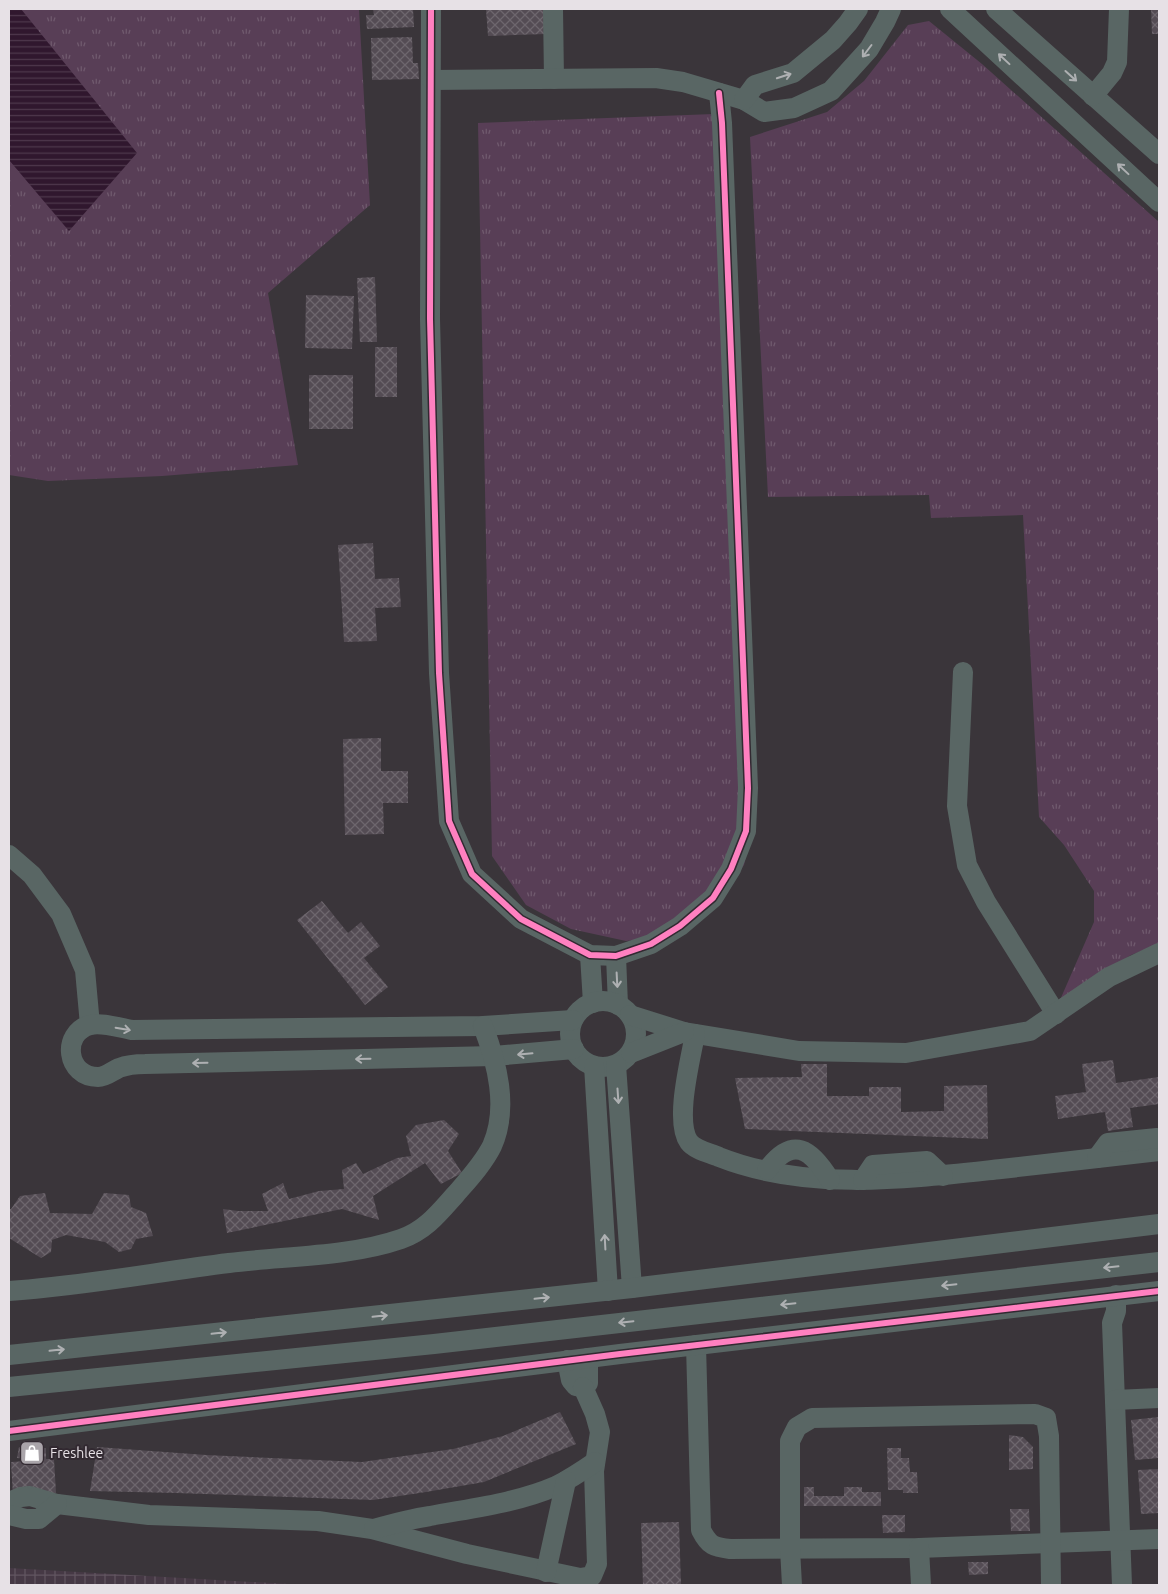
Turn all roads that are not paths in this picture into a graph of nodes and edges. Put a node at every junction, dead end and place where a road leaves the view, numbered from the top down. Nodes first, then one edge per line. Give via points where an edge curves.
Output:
1 (431, 9) edge
2 (553, 9) edge
3 (858, 9) edge
4 (891, 9) edge
5 (950, 9) edge
6 (996, 9) edge
7 (1119, 9) edge
8 (554, 79) junction
9 (432, 80) junction
10 (719, 93) junction
11 (1093, 96) junction
12 (744, 100) junction
13 (1159, 154) edge
14 (1159, 202) edge
15 (963, 672) dead end
16 (9, 855) edge
17 (1159, 953) edge
18 (590, 955) junction
19 (616, 956) junction
20 (593, 1003) junction
21 (624, 1010) junction
22 (1056, 1014) junction
23 (573, 1020) junction
24 (90, 1025) junction
25 (483, 1026) junction
26 (689, 1033) junction
27 (574, 1049) junction
28 (494, 1056) junction
29 (623, 1059) junction
30 (594, 1066) junction
31 (1159, 1138) edge
32 (1159, 1152) edge
33 (1097, 1158) junction
34 (601, 1187) junction
35 (624, 1187) junction
36 (1159, 1224) edge
37 (1159, 1262) edge
38 (632, 1288) junction
39 (1159, 1290) edge
40 (9, 1291) edge
41 (608, 1291) junction
42 (1109, 1295) junction
43 (696, 1345) junction
44 (9, 1355) edge
45 (588, 1358) junction
46 (567, 1360) junction
47 (9, 1387) edge
48 (583, 1387) junction
49 (1159, 1398) edge
50 (1115, 1400) junction
51 (9, 1431) edge
52 (595, 1462) junction
53 (566, 1480) junction
54 (9, 1502) edge
55 (57, 1504) junction
56 (9, 1515) edge
57 (372, 1529) junction
58 (1159, 1539) edge
59 (1120, 1540) junction
60 (1049, 1543) junction
61 (919, 1548) junction
62 (790, 1549) junction
63 (546, 1572) junction
64 (792, 1585) edge
65 (921, 1585) edge
66 (1051, 1585) edge
67 (1122, 1585) edge

1 - 9 street
2 - 8 street
12 -> 3 street via 755,85 793,73 834,40
4 -> 12 street via 869,49 831,91 794,108 764,112
14 -> 5 street
6 -> 11 street
7 - 11 street via 1117,62
8 - 9 street
8 - 10 street via 656,78
9 - 18 street via 430,339 439,673 450,821 472,874 521,919
10 - 12 street
10 - 19 street via 748,788 746,831 731,869 713,898 680,926 651,944
11 - 13 street
15 - 22 street via 958,806 967,865 986,902
16 - 24 street via 32,875 61,914 85,970
17 - 22 street via 1108,977
18 - 19 street
18 - 20 street
19 -> 21 street
20 - 21 street via 602,1001
20 - 23 street via 585,1006
21 - 26 street
21 - 29 street via 635,1024 636,1034 635,1044
22 - 26 street via 1030,1032 906,1053 800,1050
23 - 25 street
23 - 27 street via 570,1040
24 -> 25 street via 132,1030
28 -> 24 street via 132,1064 99,1077 80,1072 70,1051 80,1030
25 - 28 street
26 - 29 street
26 - 33 street via 683,1100 685,1134 690,1143 732,1162 767,1170 782,1153 802,1151 816,1159 830,1180 863,1180 873,1165 927,1161 942,1176
27 -> 28 street
27 - 30 street via 579,1057
28 - 40 street via 500,1099 492,1146 435,1219 421,1230 367,1249
29 - 30 street via 605,1067
29 -> 35 street
30 - 34 street
31 - 33 street via 1108,1143
32 - 33 street
34 - 35 street
41 -> 34 street
35 - 38 street
36 - 38 street
37 -> 47 street via 434,1344
38 - 41 street
39 - 42 street
44 -> 41 street
42 - 43 street
42 - 50 street via 1104,1312 1112,1324
43 - 45 street
43 - 62 street via 701,1530 714,1547
45 - 46 street
45 - 48 street via 588,1383
46 - 48 street via 571,1380 576,1386
46 - 51 street
48 - 52 street via 600,1432
49 - 50 street
50 - 59 street
52 - 53 street
52 - 63 street via 595,1572 588,1578 580,1578
53 - 57 street via 523,1497
53 - 63 street
54 - 55 street via 30,1496
55 - 56 street via 39,1519
55 - 57 street via 149,1515 318,1521
57 - 63 street
58 - 59 street
59 - 60 street
59 - 67 street
60 - 61 street
60 - 62 street via 1049,1436 1046,1418 1035,1414 812,1418 797,1427 790,1441
60 - 66 street
61 - 62 street
61 - 65 street
62 - 64 street

